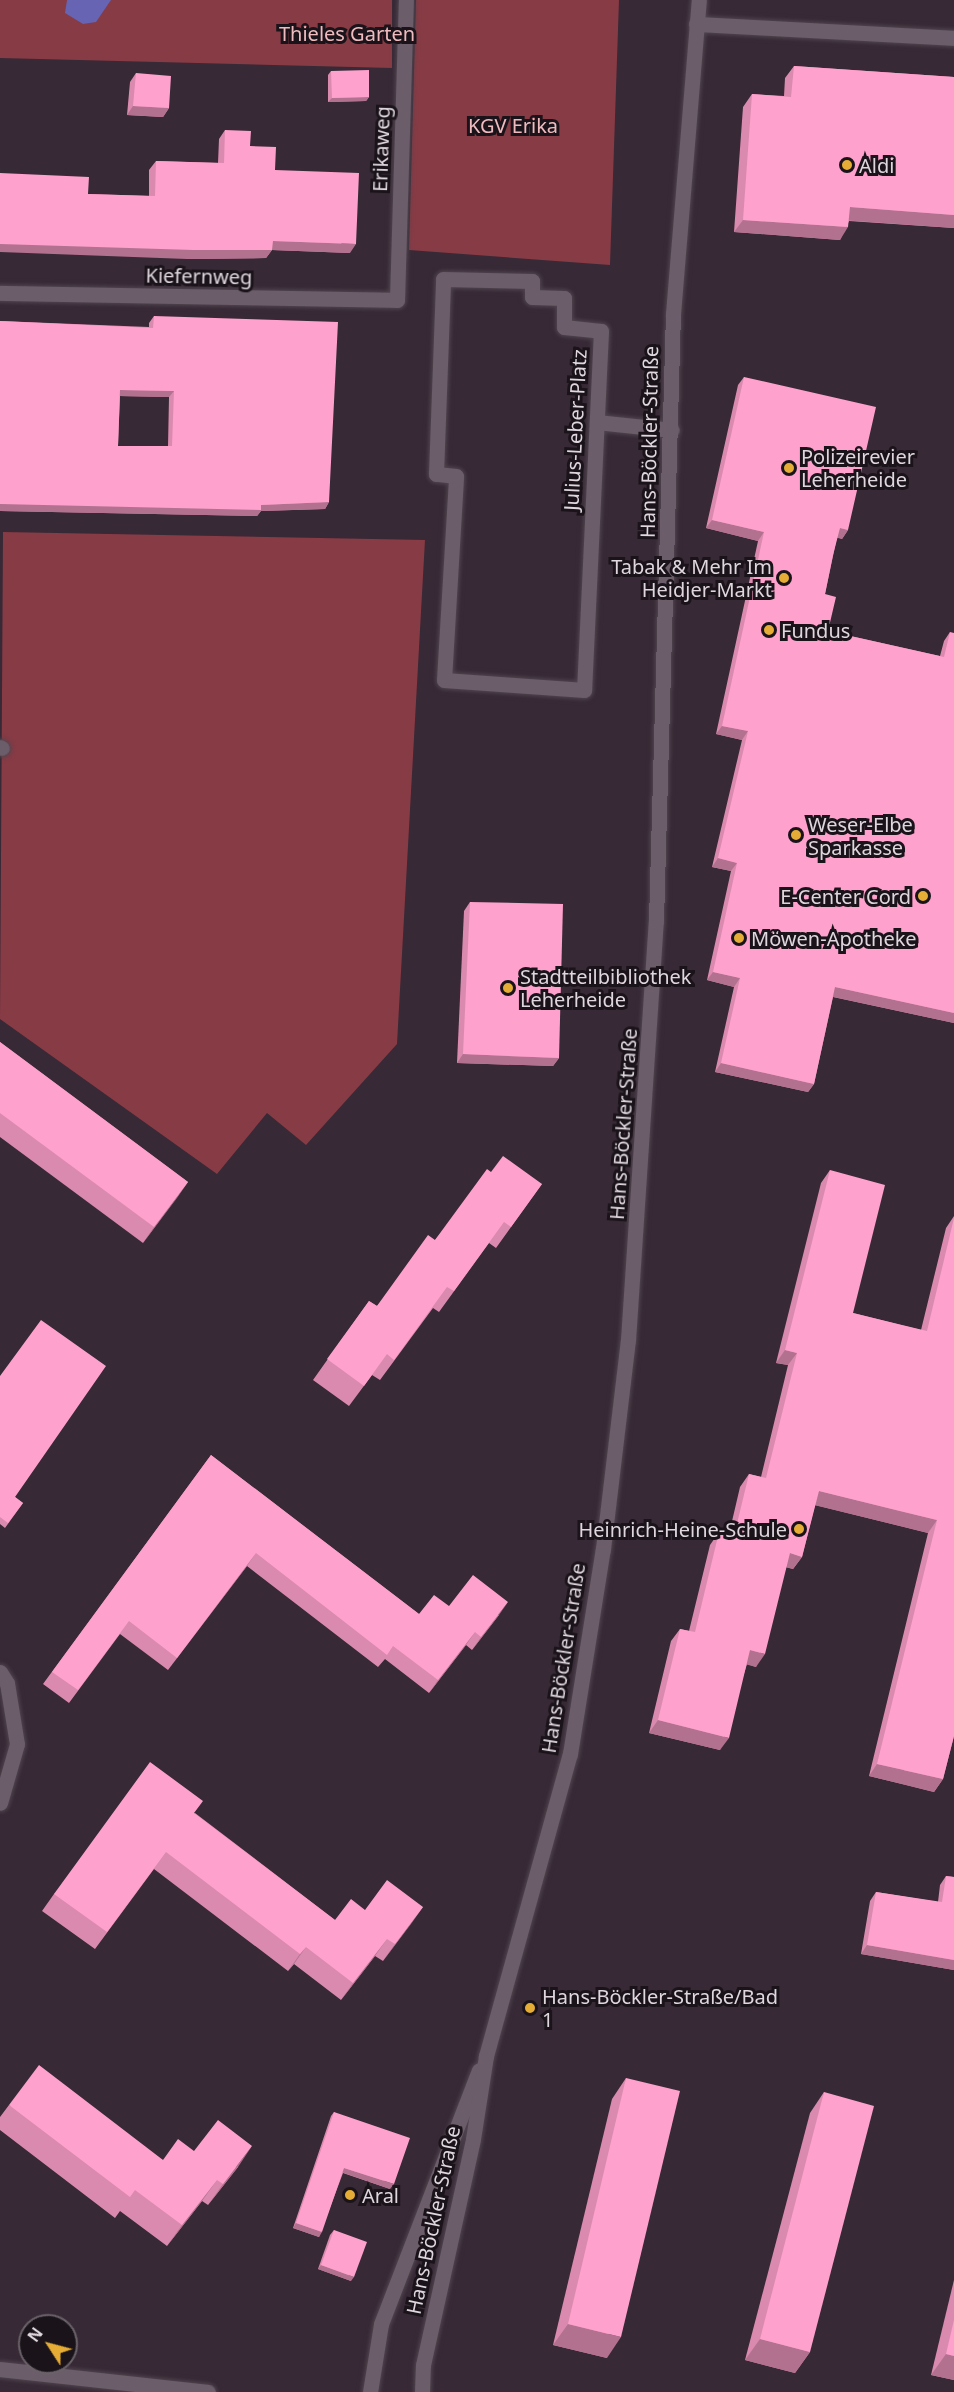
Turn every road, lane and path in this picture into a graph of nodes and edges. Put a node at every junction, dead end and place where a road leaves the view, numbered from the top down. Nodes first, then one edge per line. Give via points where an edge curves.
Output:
1 (406, 0) edge
2 (699, 0) edge
3 (696, 24) junction
4 (954, 39) edge
5 (0, 293) edge
6 (397, 300) joint
7 (597, 422) junction
8 (672, 430) junction
9 (0, 1672) edge
10 (0, 1803) edge
11 (486, 2056) junction
12 (0, 2370) edge
13 (208, 2392) edge
14 (370, 2392) edge
15 (422, 2392) edge

1 - 6 street, Erikaweg
2 - 3 street, Hans-Böckler-Straße
3 - 4 street
3 - 8 street, Hans-Böckler-Straße via 673,314
5 - 6 street, Kiefernweg
7 - 7 street, Julius-Leber-Platz via 584,690 444,680 456,476 436,474 443,279 532,281 532,297 564,298 564,327 601,331
7 - 8 street
8 - 11 street, Hans-Böckler-Straße via 656,921 628,1340 603,1550 570,1754
9 - 10 street via 7,1683 17,1744
11 - 14 street, Hans-Böckler-Straße via 381,2324
11 - 15 street, Hans-Böckler-Straße via 473,2139 423,2365
12 - 13 street

